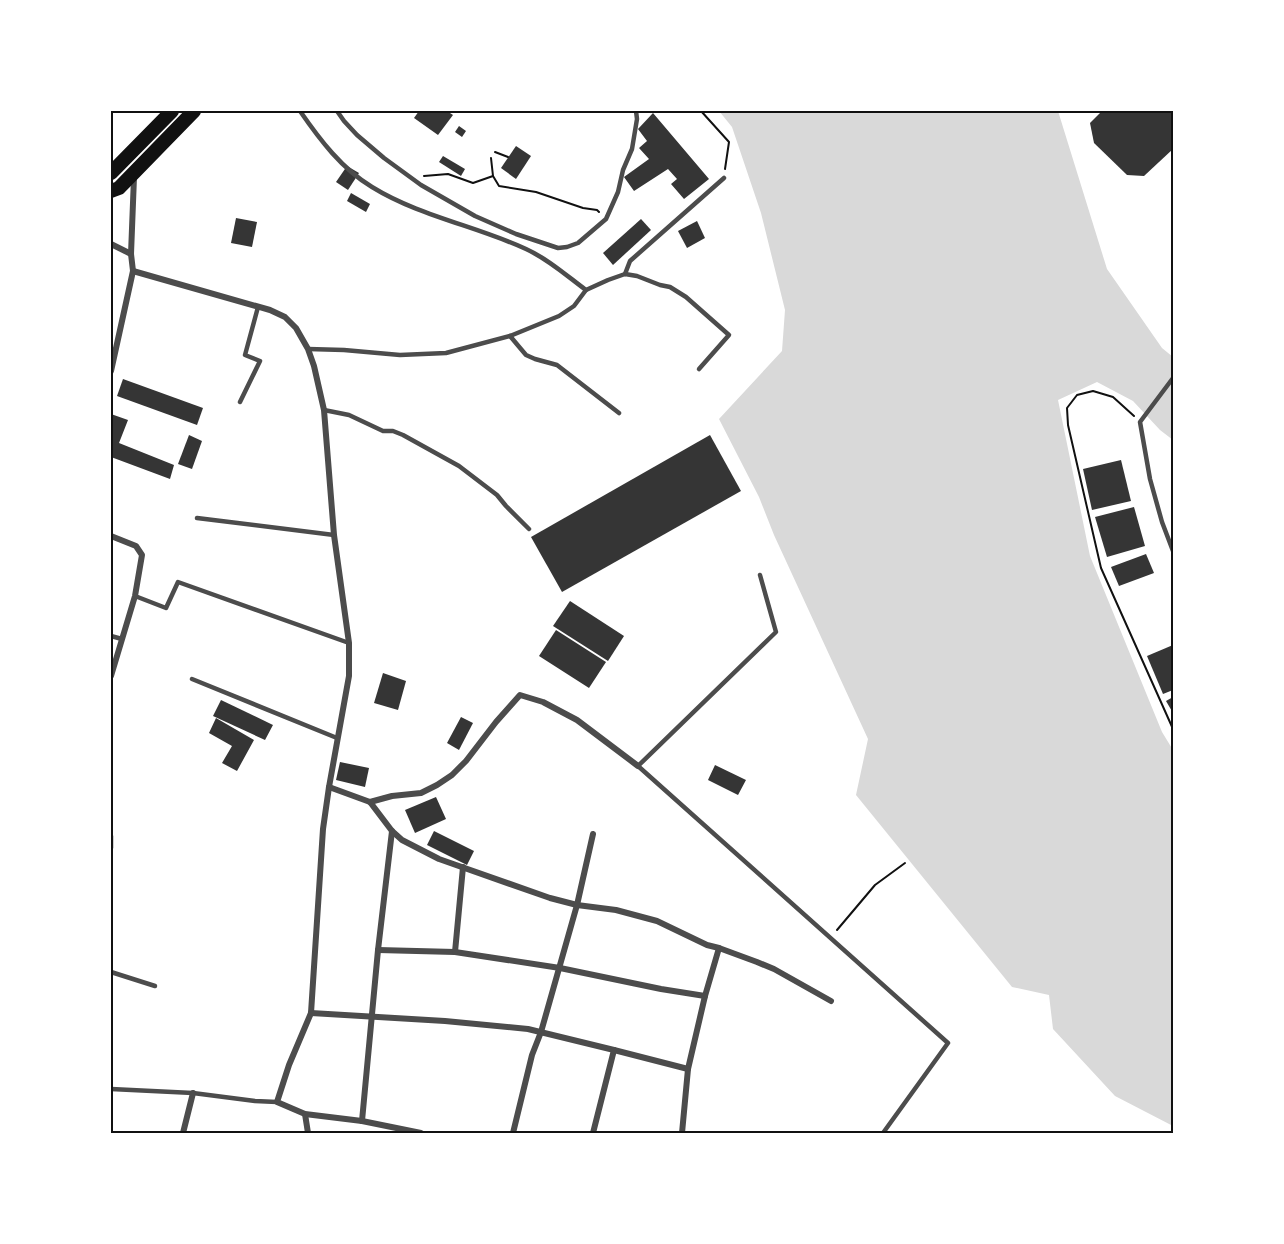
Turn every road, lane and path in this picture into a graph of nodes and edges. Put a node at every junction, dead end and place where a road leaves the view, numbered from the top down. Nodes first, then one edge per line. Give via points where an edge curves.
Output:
1 (172, 111) edge
2 (194, 111) edge
3 (300, 111) edge
4 (337, 111) edge
5 (636, 111) edge
6 (701, 111) edge
7 (495, 152) dead end
8 (508, 157) dead end
9 (491, 158) dead end
10 (134, 172) junction
11 (111, 173) edge
12 (493, 176) junction
13 (410, 177) junction
14 (724, 178) joint
15 (111, 191) edge
16 (606, 219) junction
17 (111, 244) edge
18 (130, 254) junction
19 (133, 271) junction
20 (625, 274) junction
21 (586, 290) junction
22 (258, 307) junction
23 (510, 336) junction
24 (308, 349) junction
25 (699, 369) dead end
26 (111, 371) edge
27 (1173, 378) edge
28 (240, 402) dead end
29 (324, 410) junction
30 (619, 413) dead end
31 (1140, 422) junction
32 (197, 518) dead end
33 (530, 529) dead end
34 (334, 535) junction
35 (111, 536) edge
36 (1173, 551) edge
37 (760, 576) dead end
38 (135, 596) junction
39 (111, 636) edge
40 (122, 639) junction
41 (349, 643) junction
42 (111, 676) edge
43 (192, 679) dead end
44 (1173, 729) edge
45 (337, 738) junction
46 (638, 766) junction
47 (329, 787) junction
48 (370, 802) junction
49 (392, 831) junction
50 (593, 834) dead end
51 (111, 836) edge
52 (111, 848) edge
53 (905, 863) dead end
54 (463, 867) junction
55 (578, 904) junction
56 (830, 938) junction
57 (718, 948) junction
58 (378, 950) junction
59 (455, 952) junction
60 (560, 968) junction
61 (111, 972) edge
62 (155, 986) dead end
63 (705, 996) junction
64 (831, 1001) dead end
65 (311, 1013) junction
66 (371, 1017) junction
67 (541, 1032) junction
68 (614, 1050) junction
69 (688, 1070) junction
70 (111, 1089) edge
71 (193, 1093) junction
72 (277, 1102) junction
73 (305, 1114) junction
74 (362, 1121) junction
75 (183, 1133) edge
76 (308, 1133) edge
77 (421, 1133) edge
78 (513, 1133) edge
79 (593, 1133) edge
80 (682, 1133) edge
81 (883, 1133) edge

1 - 11 main road
2 - 10 main road
3 - 21 lane via 326,147 370,186 399,202 528,250
4 - 13 lane via 357,135
5 - 16 lane via 632,149
6 - 14 path via 729,142
7 - 8 path
9 - 12 path
10 - 15 main road
10 - 18 street
12 - 13 path via 472,183 448,174
12 - 16 path via 499,186 597,210
13 - 16 lane via 476,216 558,248 578,243
14 - 20 lane via 630,261
17 - 18 street
18 - 19 street
19 - 22 street
19 - 26 street
20 - 21 lane
20 - 25 lane via 670,287 729,335
21 - 23 lane via 574,306 559,316
22 - 24 street via 285,317
22 - 28 lane via 245,355 260,361
23 - 24 lane via 446,353 400,355
23 - 30 lane via 526,355 557,365
24 - 29 street
27 - 31 lane
29 - 33 lane via 403,435 459,466 497,495
29 - 34 street
31 - 36 lane via 1150,479
31 - 44 path via 1113,397 1093,391 1077,395 1067,408 1101,568
32 - 34 lane
34 - 41 street
35 - 38 street via 136,546 142,555
37 - 46 lane via 776,632
38 - 40 street
38 - 41 lane via 166,608 178,582
39 - 40 lane
40 - 42 street
41 - 45 street via 349,676
43 - 45 lane
45 - 47 street
46 - 48 street via 576,720 520,695 466,761 445,780 422,793
46 - 56 lane
47 - 48 street
47 - 65 street
48 - 49 street
49 - 54 street via 420,850
49 - 58 street
50 - 55 street
51 - 52 lane
53 - 56 path via 875,885
54 - 55 street via 549,898
54 - 59 street
55 - 57 street via 657,921
55 - 60 street
56 - 81 lane via 948,1043
57 - 63 street
57 - 64 street via 774,969
58 - 59 street
58 - 66 street
59 - 60 street
60 - 63 street
60 - 67 street
61 - 62 lane
63 - 69 street
65 - 66 street
65 - 72 street
66 - 67 street
66 - 74 street
67 - 68 street
67 - 78 street
68 - 69 street
68 - 79 street
69 - 80 street
70 - 71 lane
71 - 72 lane
71 - 75 street
72 - 73 street
73 - 74 street
73 - 76 street
74 - 77 street

